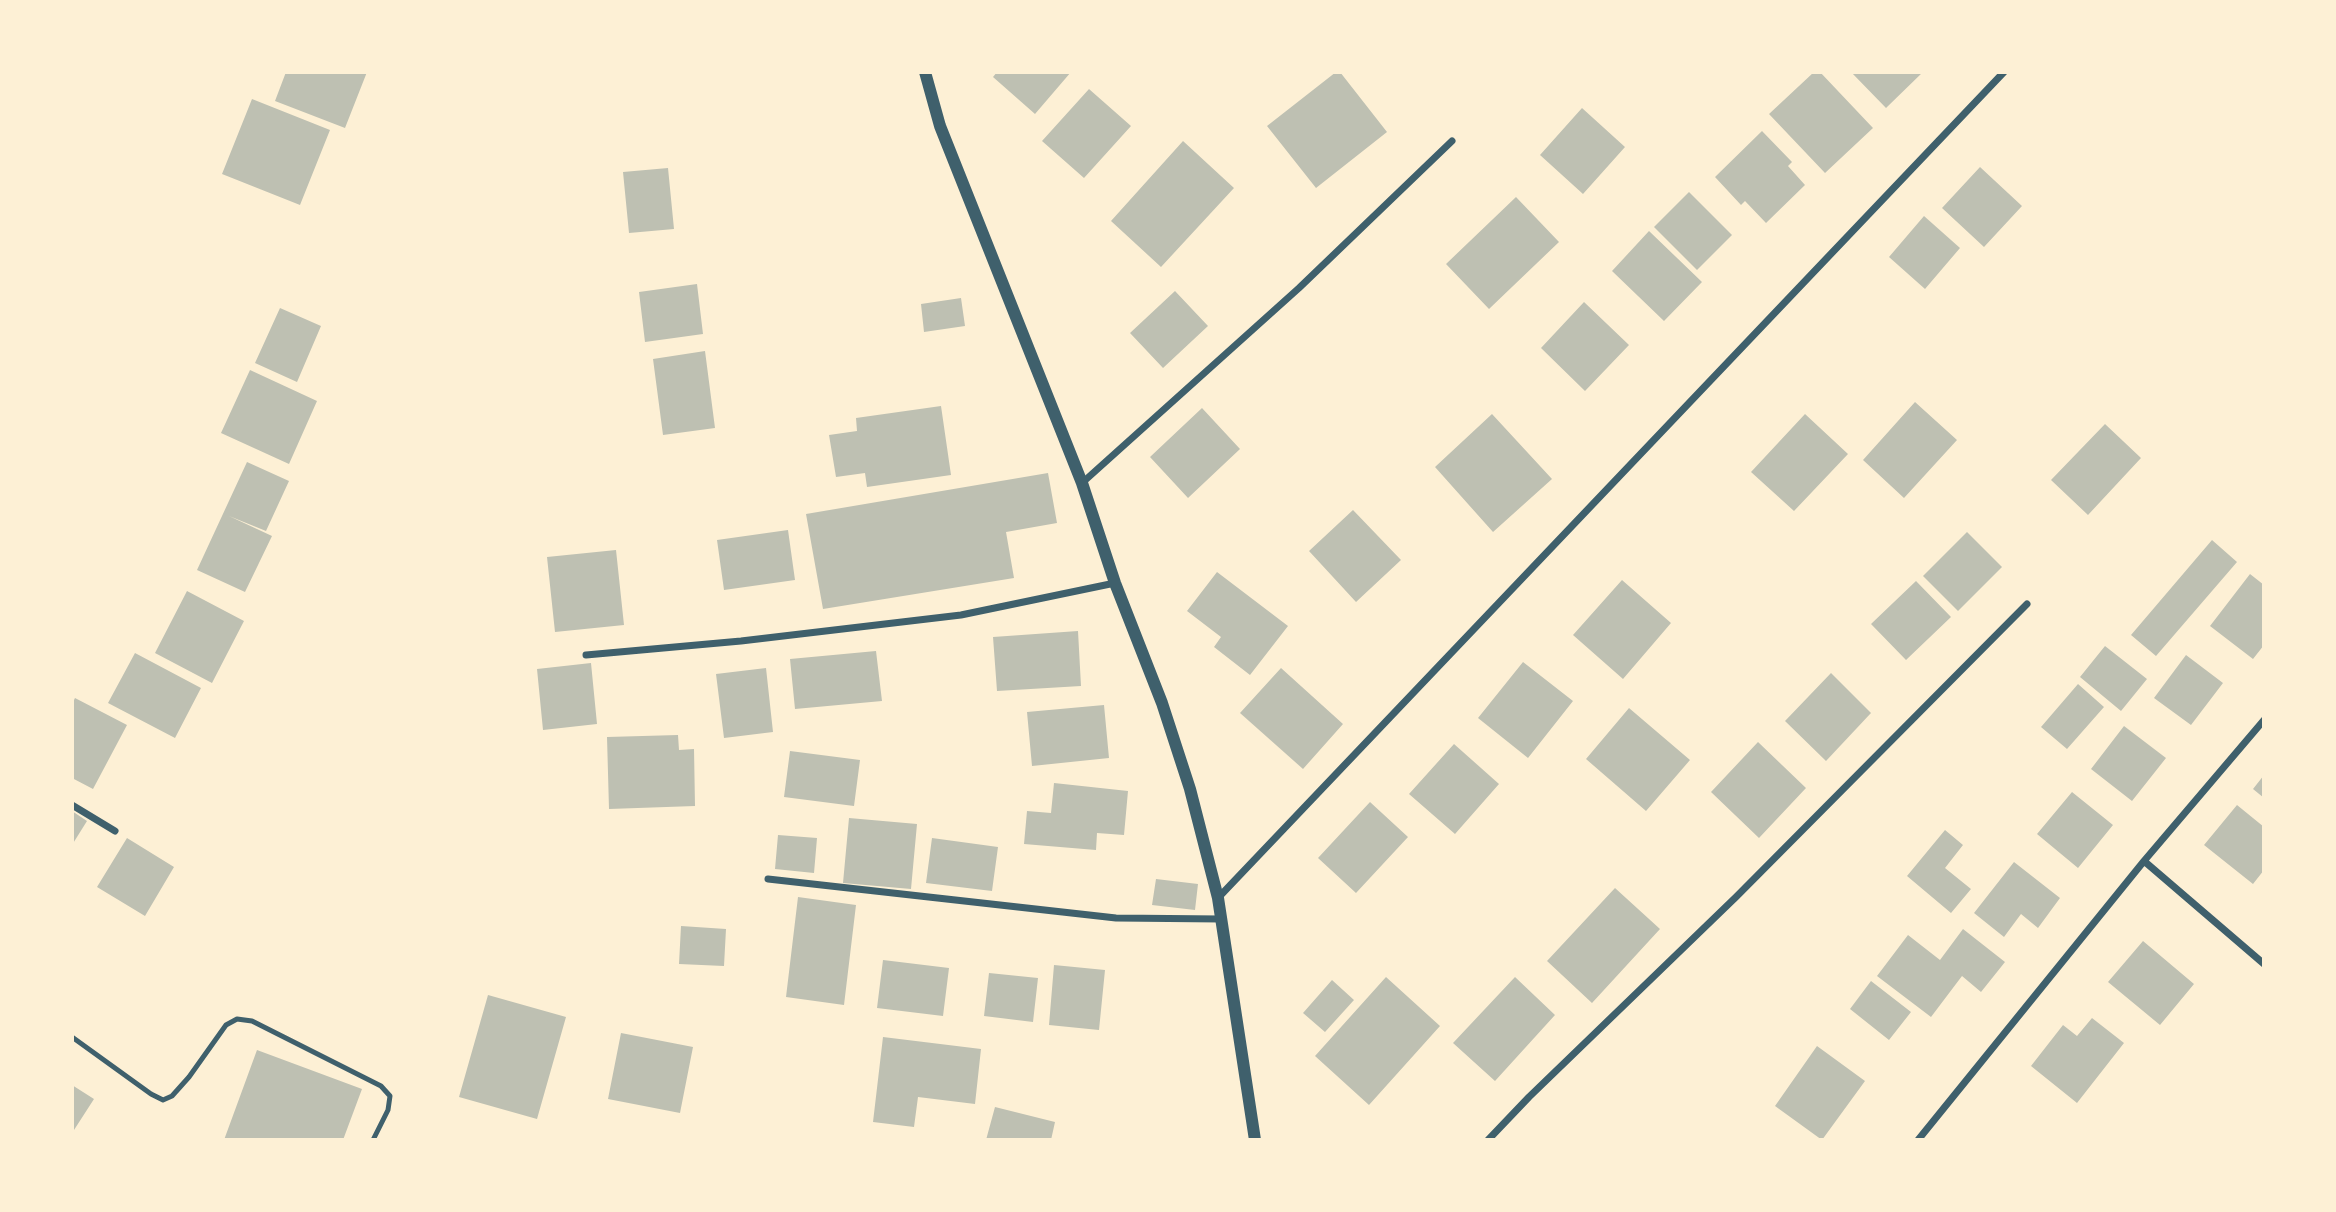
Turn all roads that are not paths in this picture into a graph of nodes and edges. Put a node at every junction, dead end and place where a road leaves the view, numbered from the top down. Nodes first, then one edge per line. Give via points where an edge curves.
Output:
1 (925, 72) edge
2 (2004, 72) edge
3 (1452, 141) dead end
4 (1082, 483) junction
5 (1115, 583) junction
6 (2027, 604) dead end
7 (586, 655) dead end
8 (2264, 720) edge
9 (72, 805) edge
10 (115, 831) dead end
11 (2144, 861) junction
12 (768, 879) dead end
13 (1218, 898) junction
14 (1221, 919) junction
15 (2264, 964) edge
16 (72, 1037) edge
17 (373, 1140) edge
18 (1255, 1140) edge
19 (1488, 1140) edge
20 (1918, 1140) edge

1 - 4 street via 940,126
2 - 13 street
3 - 4 street via 1299,288
4 - 5 street
5 - 7 street via 961,615
5 - 13 street via 1162,703
6 - 19 street
8 - 11 street
9 - 10 street
11 - 15 street
11 - 20 street
12 - 14 street via 1116,918
13 - 14 street
14 - 18 street
16 - 17 lane via 163,1100 189,1077 226,1025 237,1019 252,1021 382,1086 390,1096 388,1110

